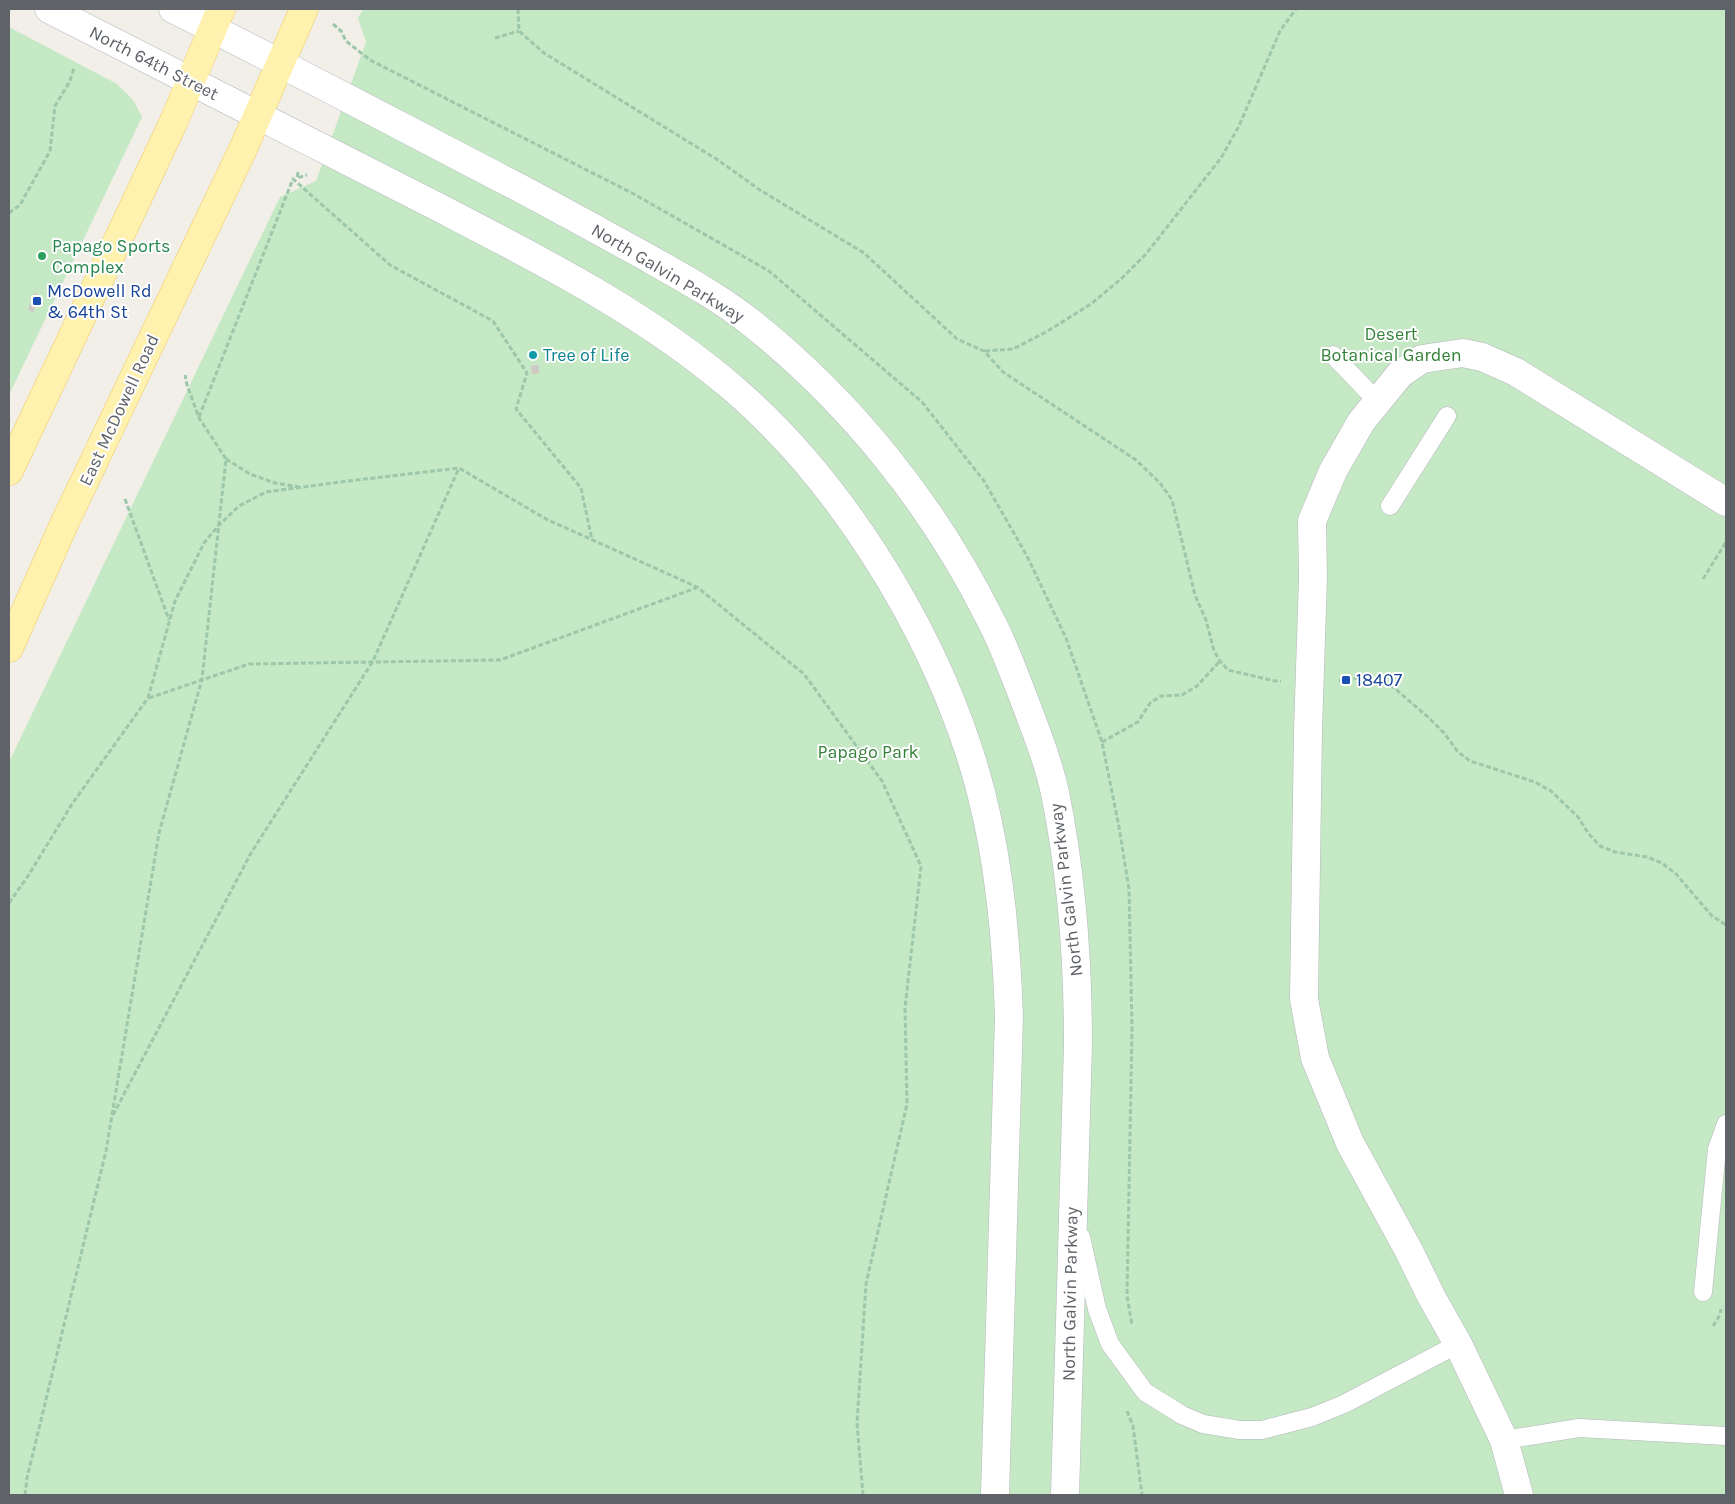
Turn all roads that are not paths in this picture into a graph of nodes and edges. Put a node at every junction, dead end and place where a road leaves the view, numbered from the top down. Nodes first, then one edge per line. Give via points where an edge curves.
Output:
1 (49, 9) edge
2 (173, 9) edge
3 (304, 9) edge
4 (217, 19) edge
5 (280, 62) junction
6 (191, 82) junction
7 (258, 116) junction
8 (1333, 355) dead end
9 (1377, 401) junction
10 (1447, 416) dead end
11 (9, 472) edge
12 (1726, 502) edge
13 (1390, 506) dead end
14 (9, 648) edge
15 (1726, 1124) edge
16 (1073, 1200) junction
17 (1702, 1292) dead end
18 (1458, 1344) junction
19 (1726, 1436) edge
20 (1504, 1440) junction
21 (994, 1495) edge
22 (1065, 1495) edge
23 (1519, 1495) edge

1 - 6 main road, North 64th Street
2 - 4 main road
3 - 5 main road, East McDowell Road
4 - 5 main road
4 - 6 main road
5 - 7 main road, East McDowell Road
5 - 16 main road, North Galvin Parkway via 561,210 715,296 754,325 831,395 896,470 936,524 992,621 1032,722 1054,789 1066,856 1078,984
6 - 7 main road, North 64th Street
6 - 11 main road
7 - 14 main road, East McDowell Road via 65,522
7 - 21 main road via 528,254 634,314 685,349 783,434 848,516 916,627 946,690 969,752 985,811 998,880 1007,954 1010,1016
8 - 9 lane
9 - 12 main road via 1400,374 1422,359 1463,353 1482,357 1516,372
9 - 18 main road via 1333,471 1312,520 1304,1000 1315,1058 1350,1143
10 - 13 lane
15 - 17 lane via 1717,1149
16 - 18 lane via 1097,1309 1110,1344 1145,1392 1203,1424 1262,1430 1312,1417 1344,1404
16 - 22 main road, North Galvin Parkway
18 - 20 main road
19 - 20 lane via 1579,1428
20 - 23 main road

